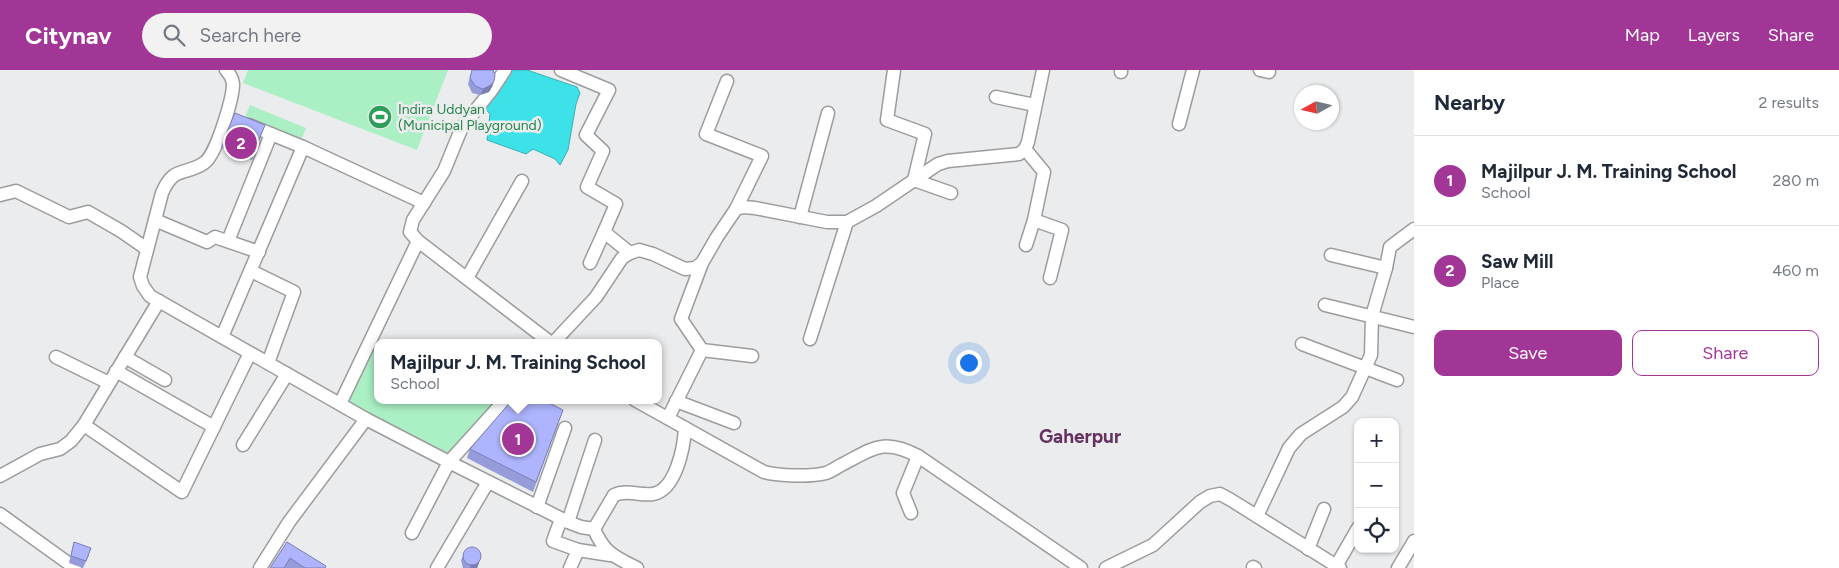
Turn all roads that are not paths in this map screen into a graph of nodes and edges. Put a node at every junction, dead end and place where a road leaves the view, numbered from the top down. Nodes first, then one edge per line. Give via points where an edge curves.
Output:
1 (226, 70) edge
2 (505, 70) edge
3 (561, 70) edge
4 (894, 70) edge
5 (1043, 70) edge
6 (1193, 70) edge
7 (727, 81) dead end
8 (996, 97) dead end
9 (1036, 105) junction
10 (828, 113) dead end
11 (225, 115) junction
12 (1179, 124) dead end
13 (271, 134) junction
14 (304, 147) junction
15 (1025, 149) junction
16 (914, 180) junction
17 (522, 181) dead end
18 (951, 193) dead end
19 (0, 194) edge
20 (424, 203) junction
21 (736, 209) junction
22 (800, 217) junction
23 (154, 220) junction
24 (1034, 220) junction
25 (847, 222) junction
26 (1414, 229) edge
27 (604, 232) junction
28 (228, 241) junction
29 (418, 241) junction
30 (1026, 245) dead end
31 (147, 248) junction
32 (259, 252) junction
33 (630, 252) junction
34 (1330, 255) dead end
35 (590, 263) dead end
36 (702, 263) junction
37 (1386, 268) junction
38 (250, 271) junction
39 (467, 278) junction
40 (1050, 278) dead end
41 (159, 301) junction
42 (1325, 306) dead end
43 (1372, 316) junction
44 (1414, 327) edge
45 (222, 337) junction
46 (810, 338) dead end
47 (375, 339) edge
48 (547, 339) edge
49 (556, 339) edge
50 (374, 342) edge
51 (1302, 344) dead end
52 (702, 350) junction
53 (250, 353) junction
54 (56, 356) dead end
55 (752, 356) dead end
56 (125, 357) junction
57 (268, 363) junction
58 (1365, 368) junction
59 (116, 372) junction
60 (287, 374) junction
61 (165, 380) dead end
62 (1397, 380) dead end
63 (109, 383) junction
64 (676, 401) junction
65 (340, 404) junction
66 (498, 404) edge
67 (642, 404) edge
68 (668, 418) junction
69 (366, 419) junction
70 (734, 423) dead end
71 (84, 425) junction
72 (214, 427) junction
73 (565, 428) dead end
74 (685, 428) junction
75 (596, 440) dead end
76 (243, 445) dead end
77 (918, 456) junction
78 (449, 462) junction
79 (0, 476) edge
80 (488, 482) junction
81 (537, 506) junction
82 (1324, 509) dead end
83 (911, 512) dead end
84 (0, 514) edge
85 (1257, 516) junction
86 (564, 521) junction
87 (594, 529) junction
88 (412, 532) dead end
89 (1354, 536) edge
90 (1414, 541) edge
91 (578, 550) junction
92 (1308, 550) junction
93 (617, 561) edge
94 (75, 568) edge
95 (260, 568) edge
96 (437, 568) edge
97 (570, 568) edge
98 (636, 568) edge
99 (1081, 568) edge
100 (1106, 568) edge
101 (1337, 568) edge
102 (1398, 568) edge

1 - 11 street via 231,76 232,92
2 - 20 street via 462,127 444,171
3 - 27 street via 609,90 586,135 603,151 587,187 616,204
4 - 16 street via 887,120 925,134
5 - 9 street
6 - 12 street
7 - 21 street via 706,134 762,156
8 - 9 street
9 - 15 street
10 - 22 street
11 - 13 street
11 - 23 street via 213,154 205,163 168,180
13 - 14 street
13 - 28 street
14 - 20 street
14 - 32 street
15 - 16 street via 1011,156 938,164
15 - 24 street via 1044,172
16 - 18 street
16 - 25 street
17 - 39 street
19 - 31 street via 16,191 68,217 88,212
20 - 29 street via 410,226 410,232
21 - 22 street via 755,208
21 - 36 street
22 - 25 street
23 - 28 street via 206,242 215,237
23 - 31 street
24 - 30 street
24 - 40 street via 1062,230
25 - 46 street
26 - 37 street via 1390,247
27 - 33 street
27 - 35 street
28 - 32 street
29 - 39 street
29 - 47 street
31 - 41 street via 140,277 150,296
32 - 38 street
33 - 36 street via 639,250 653,254 685,269
33 - 49 street via 622,258 596,297
34 - 37 street
36 - 52 street via 681,319
37 - 43 street
38 - 45 street
38 - 57 street via 294,292
39 - 48 street
41 - 45 street
41 - 56 street
42 - 43 street
43 - 44 street
43 - 58 street via 1371,355
45 - 53 street
50 - 65 street
51 - 58 street
52 - 55 street
52 - 64 street
53 - 57 street
53 - 72 street
54 - 63 street
56 - 59 street
56 - 61 street
57 - 60 street
58 - 62 street
58 - 85 street via 1348,403 1301,434 1289,448
59 - 63 street
59 - 72 street
60 - 65 street
60 - 76 street
63 - 71 street
64 - 68 street
64 - 70 street
65 - 69 street
66 - 78 street
67 - 68 street
68 - 74 street
69 - 78 street
69 - 95 street via 294,515
71 - 72 street via 182,492
71 - 79 street via 60,449 40,454
73 - 81 street
74 - 77 street via 772,474 826,473 882,446 904,448
74 - 87 street via 670,483 653,494 628,492 614,495
75 - 86 street
77 - 83 street via 903,492
77 - 99 street
78 - 80 street
78 - 88 street
80 - 81 street
80 - 96 street
81 - 86 street
82 - 92 street
84 - 94 street
85 - 92 street
85 - 100 street via 1220,494 1210,496 1153,545
86 - 87 street
86 - 91 street via 553,541
87 - 93 street via 604,549
89 - 101 street
90 - 102 street
91 - 93 street
91 - 97 street
92 - 101 street
93 - 98 street

